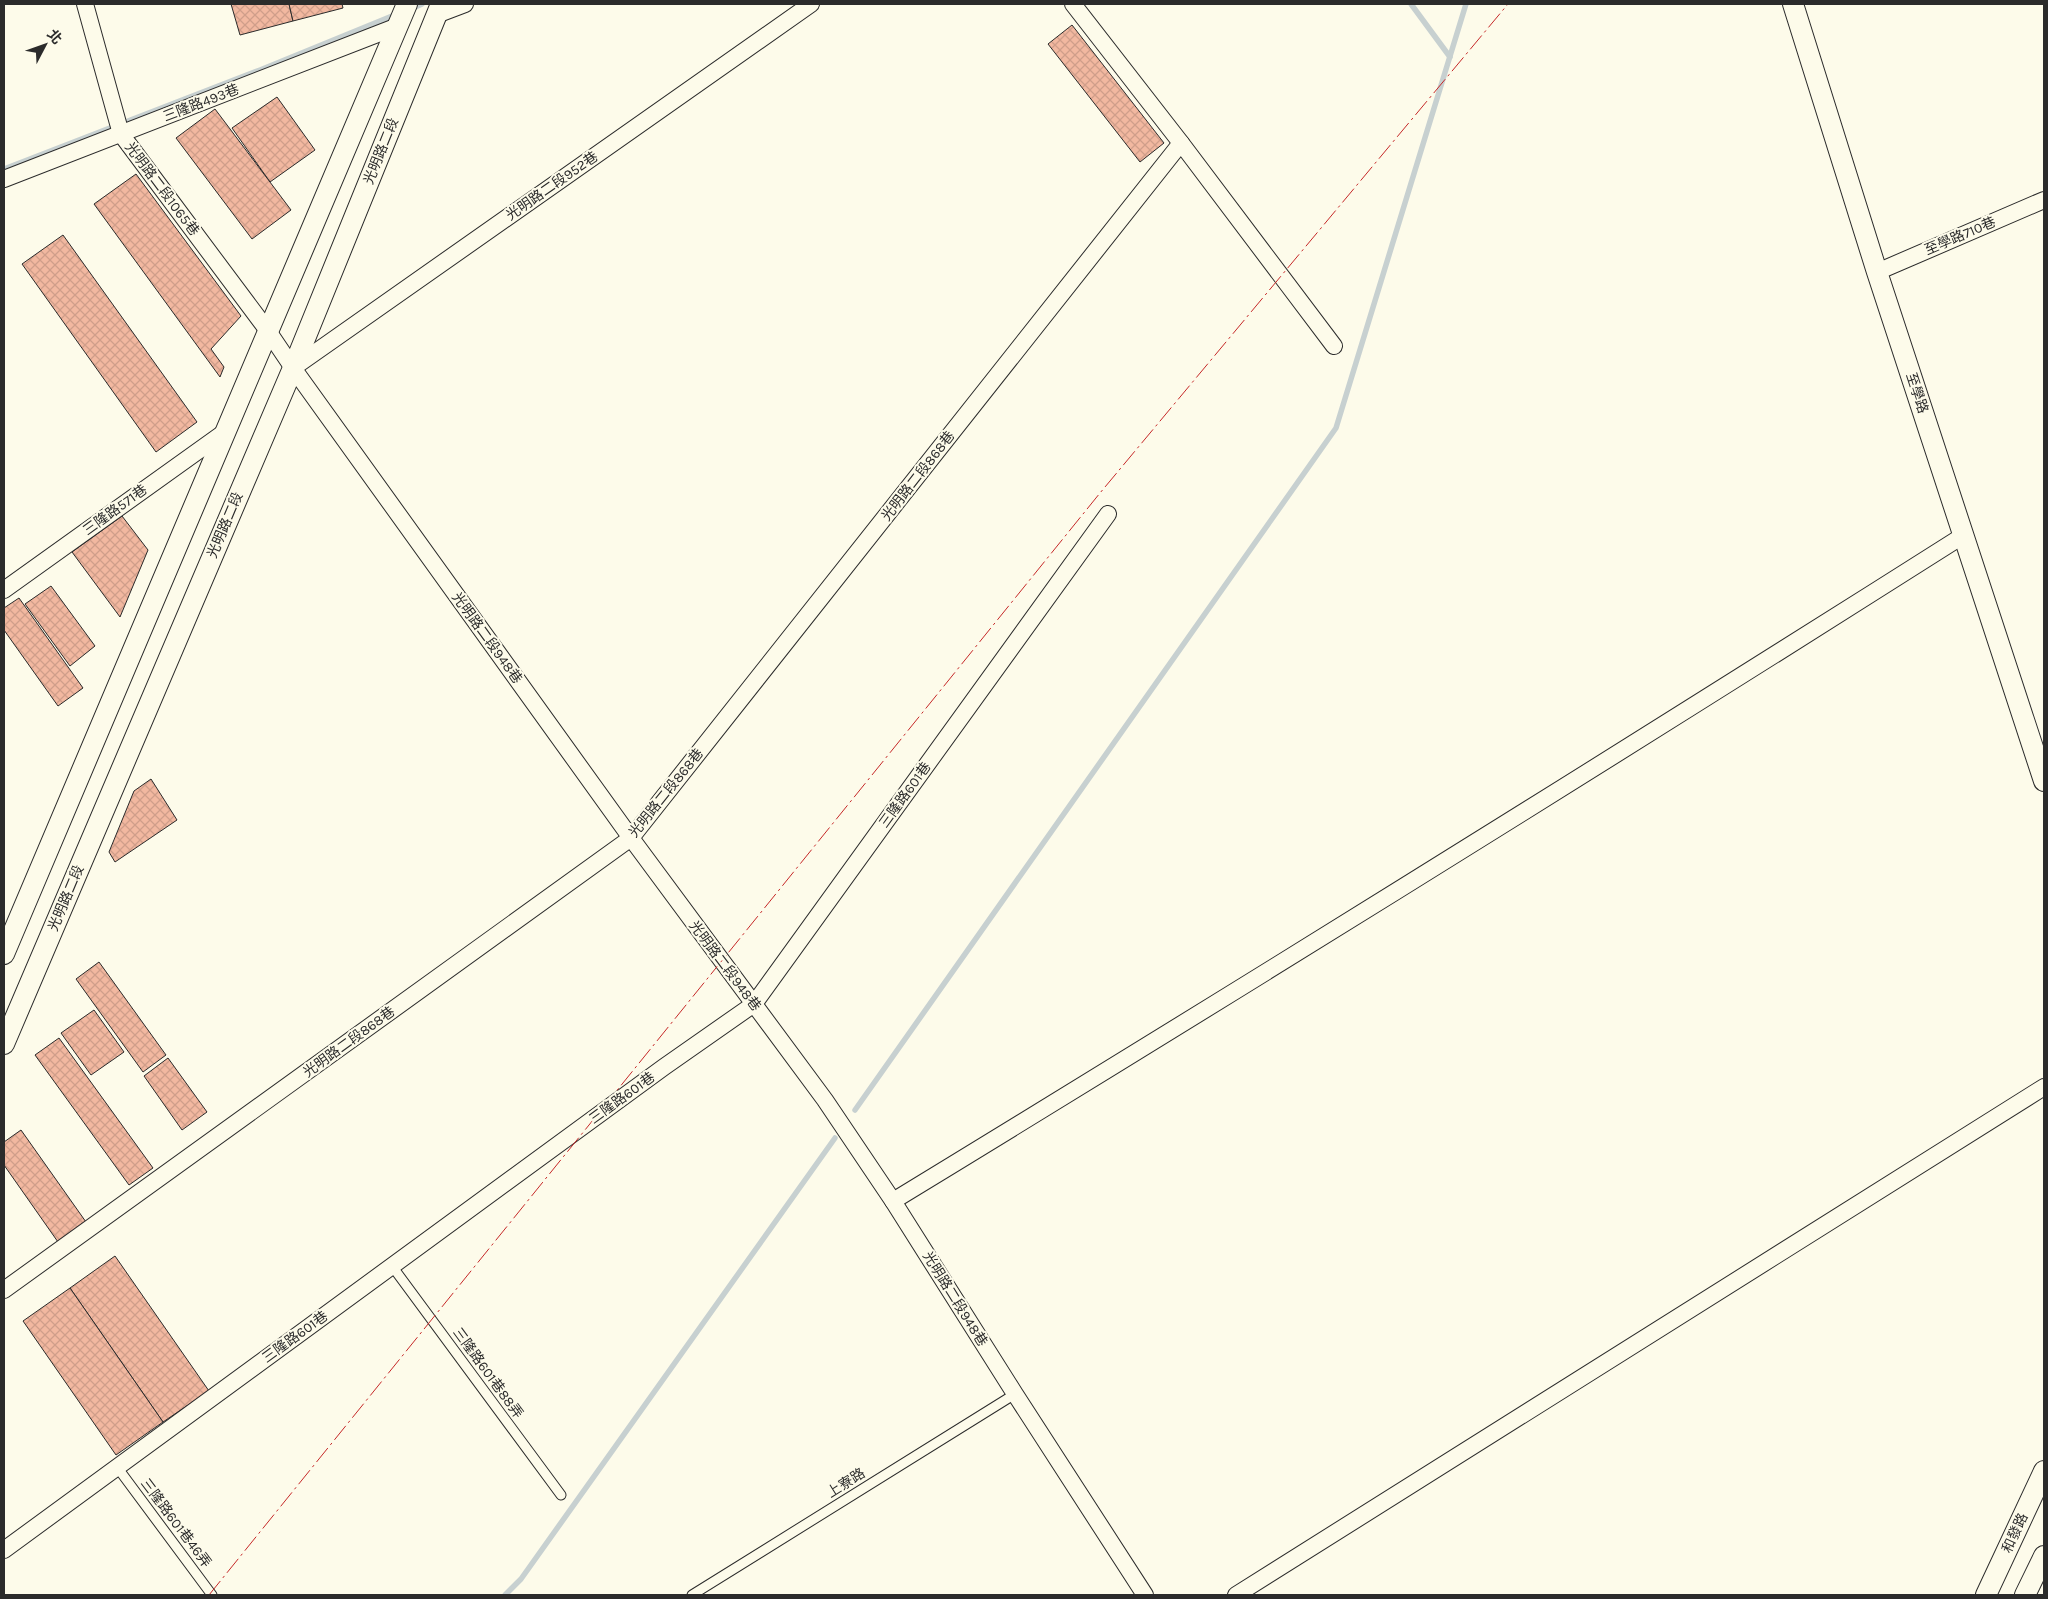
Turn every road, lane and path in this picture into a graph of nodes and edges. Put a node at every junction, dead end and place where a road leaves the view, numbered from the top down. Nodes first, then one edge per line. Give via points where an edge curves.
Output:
1 (85, 4) edge
2 (407, 4) edge
3 (465, 4) edge
4 (811, 4) edge
5 (1073, 4) edge
6 (1793, 4) edge
7 (438, 9) edge
8 (398, 26) junction
9 (119, 128) junction
10 (1181, 142) junction
11 (4, 179) edge
12 (2044, 200) edge
13 (1877, 272) junction
14 (268, 331) junction
15 (1334, 346) dead end
16 (287, 360) junction
17 (226, 431) junction
18 (1108, 514) dead end
19 (1964, 535) junction
20 (4, 590) edge
21 (2044, 781) edge
22 (631, 838) junction
23 (4, 954) edge
24 (754, 1004) junction
25 (4, 1044) edge
26 (2044, 1087) edge
27 (893, 1201) junction
28 (392, 1266) junction
29 (4, 1290) edge
30 (1015, 1394) junction
31 (117, 1467) junction
32 (2044, 1472) edge
33 (561, 1495) dead end
34 (4, 1550) edge
35 (2044, 1556) edge
36 (212, 1595) edge
37 (692, 1595) edge
38 (1145, 1595) edge
39 (1236, 1595) edge
40 (1986, 1595) edge
41 (2025, 1595) edge

1 - 9 street, 光明路二段1065巷
2 - 8 street
3 - 7 street
4 - 16 street, 光明路二段952巷
5 - 10 street
6 - 13 street, 至學路
7 - 16 street, 光明路二段
8 - 9 street, 三隆路493巷
8 - 14 street
9 - 11 street, 三隆路493巷
9 - 14 street, 光明路二段1065巷
10 - 15 street
10 - 22 street, 光明路二段868巷
12 - 13 street, 至學路710巷
13 - 19 street, 至學路
14 - 16 street, 光明路二段1065巷
14 - 17 street
16 - 22 street, 光明路二段948巷
16 - 25 street, 光明路二段
17 - 20 street, 三隆路571巷
17 - 23 street
18 - 24 street, 三隆路601巷
19 - 21 street, 至學路
19 - 27 street via 1573,782
22 - 24 street, 光明路二段948巷
22 - 29 street, 光明路二段868巷
24 - 27 street, 光明路二段948巷 via 825,1100
24 - 28 street, 三隆路601巷
26 - 39 street
27 - 30 street, 光明路二段948巷
28 - 31 street, 三隆路601巷
28 - 33 lane, 三隆路601巷88弄
30 - 37 lane, 上寮路
30 - 38 street, 光明路二段948巷
31 - 34 street, 三隆路601巷
31 - 36 lane, 三隆路601巷46弄
32 - 40 street, 和發路
35 - 41 street

